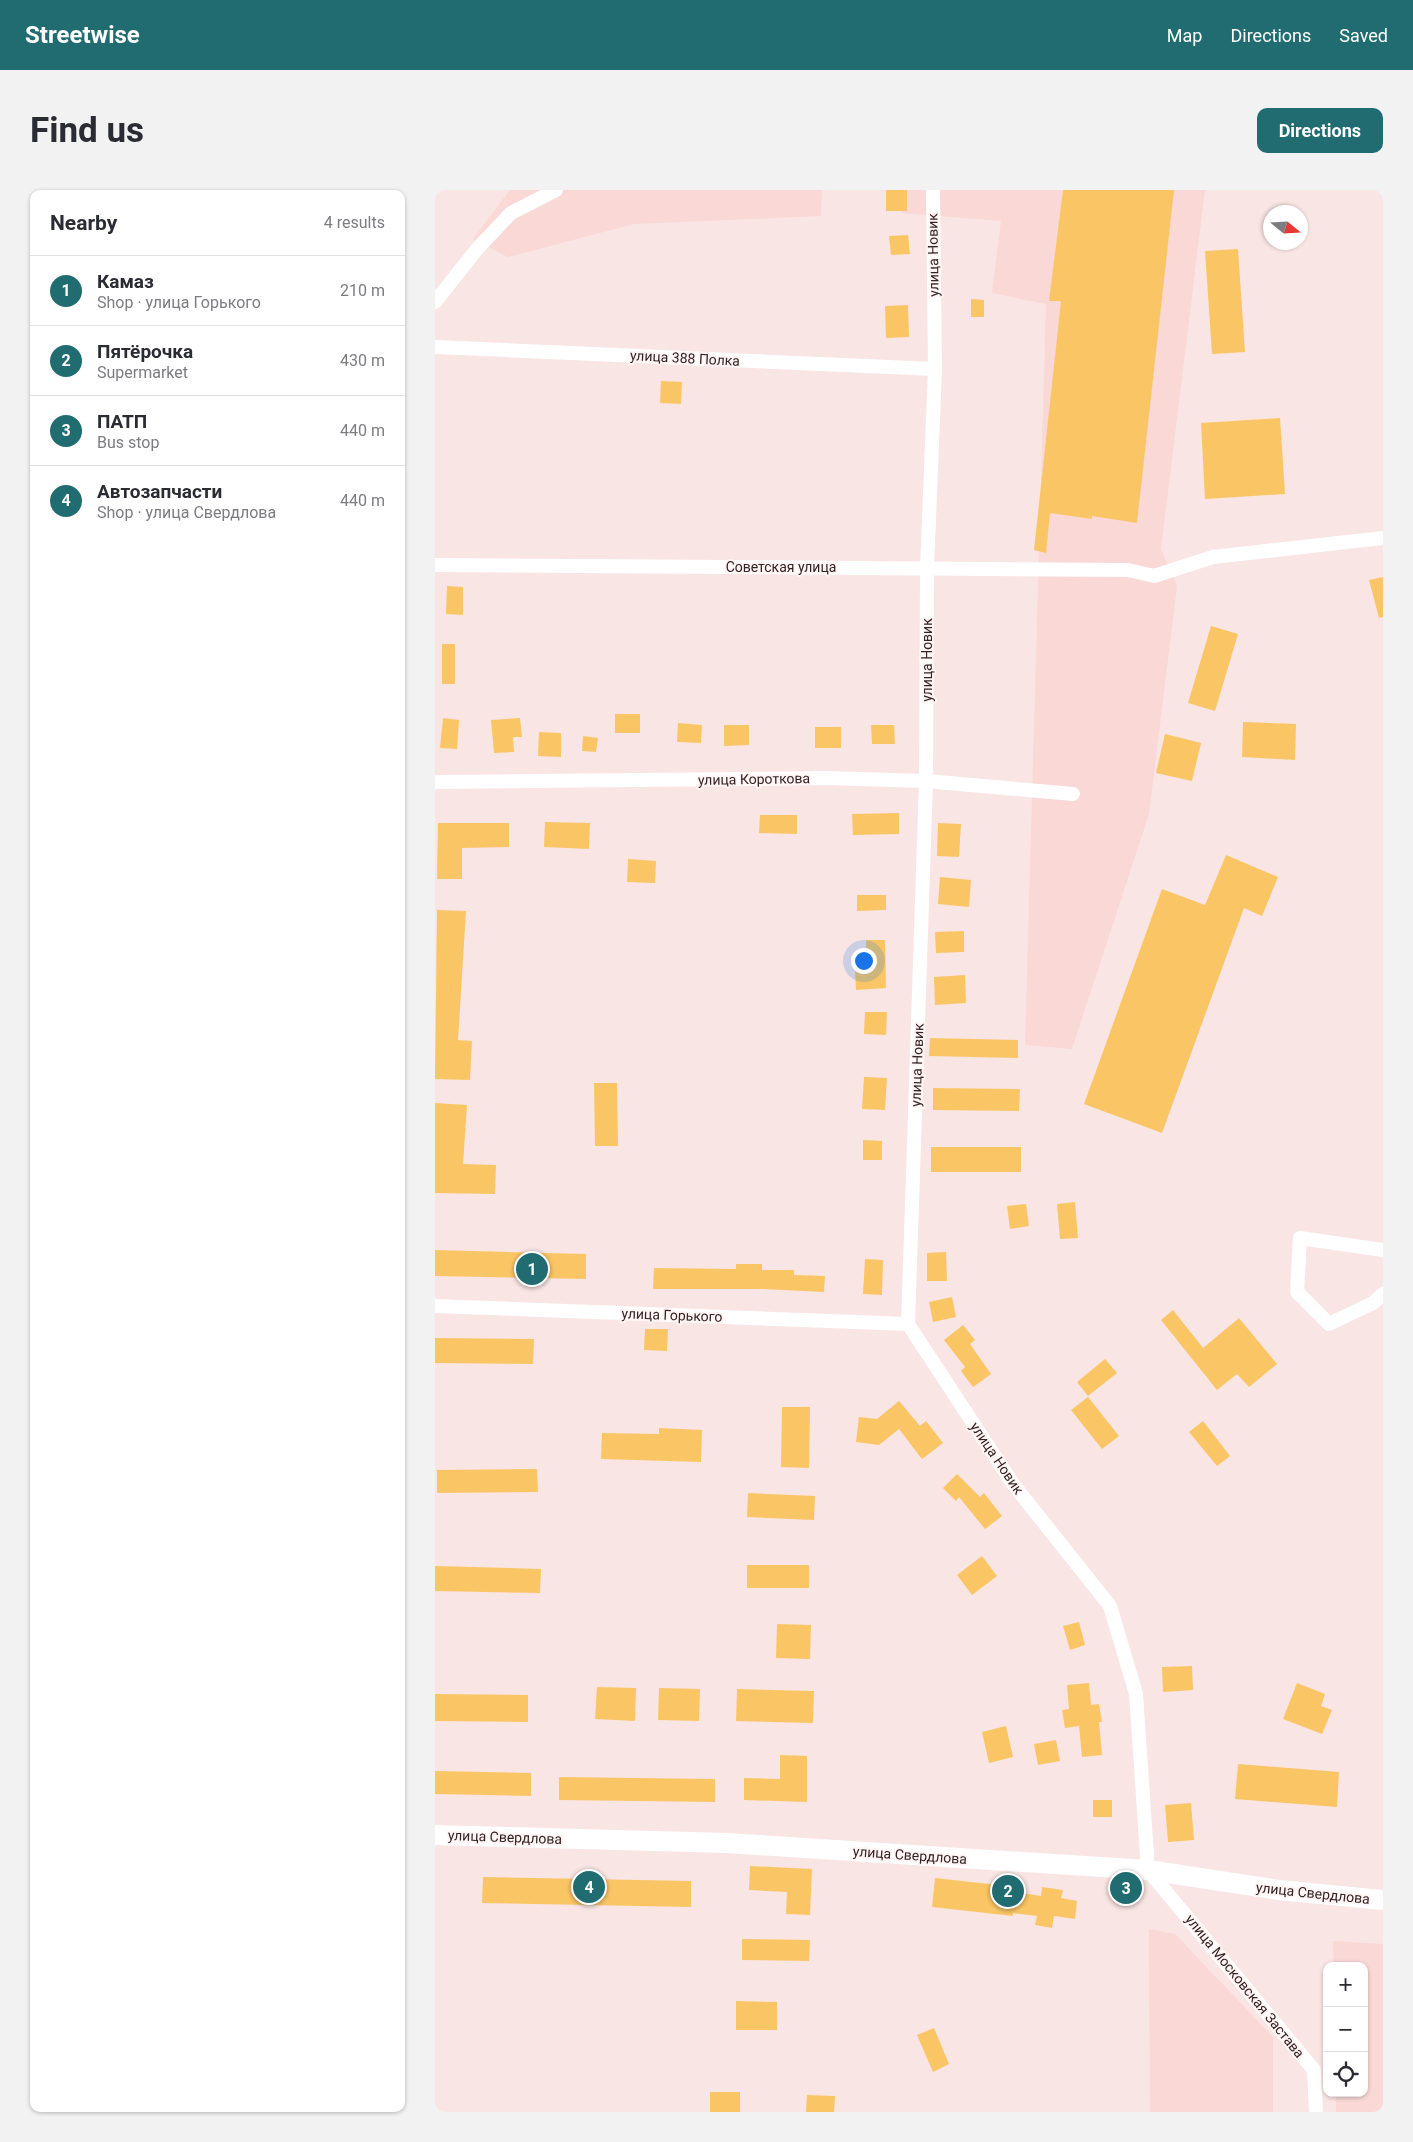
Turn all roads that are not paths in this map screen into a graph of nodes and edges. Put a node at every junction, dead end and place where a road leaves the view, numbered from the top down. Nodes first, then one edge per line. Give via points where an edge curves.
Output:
1 (556, 190) edge
2 (933, 190) edge
3 (435, 302) edge
4 (435, 347) edge
5 (935, 369) junction
6 (1383, 538) edge
7 (435, 565) edge
8 (927, 568) junction
9 (926, 781) junction
10 (435, 782) edge
11 (1073, 794) dead end
12 (1383, 1250) edge
13 (1383, 1294) edge
14 (435, 1306) edge
15 (908, 1324) junction
16 (435, 1835) edge
17 (1149, 1870) junction
18 (1383, 1900) edge
19 (1316, 2112) edge

1 - 3 street via 511,213
2 - 5 street, улица Новик
4 - 5 street, улица 388 Полка
5 - 8 street, улица Новик
6 - 8 street, Советская улица via 1213,557 1154,576 1128,570
7 - 8 street, Советская улица
8 - 9 street, улица Новик
9 - 10 street, улица Короткова via 825,778
9 - 11 street, улица Короткова
9 - 15 street, улица Новик
12 - 13 street via 1300,1238 1297,1292 1329,1324 1373,1303
14 - 15 street, улица Горького
15 - 17 street, улица Новик via 1013,1484 1110,1606 1136,1694
16 - 17 main road, улица Свердлова via 727,1843
17 - 18 main road, улица Свердлова via 1279,1890
17 - 19 street, улица Московская Застава via 1314,2070

